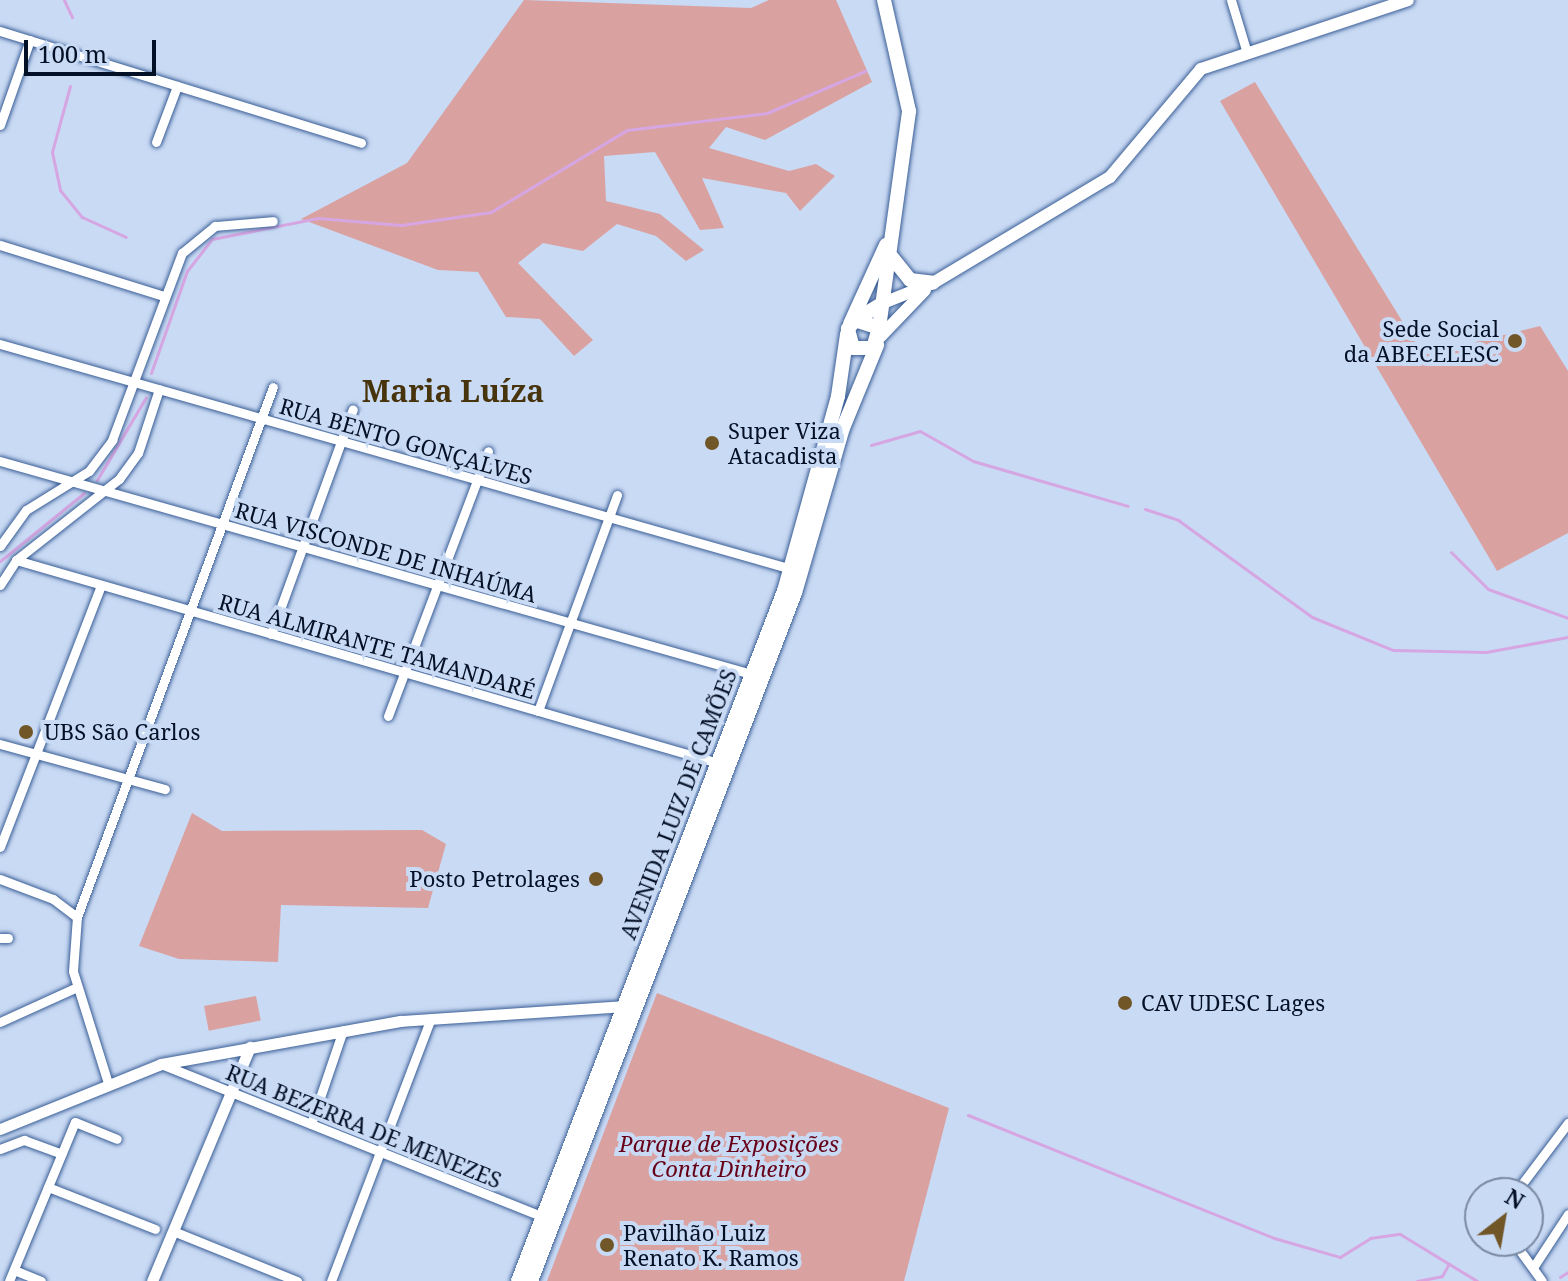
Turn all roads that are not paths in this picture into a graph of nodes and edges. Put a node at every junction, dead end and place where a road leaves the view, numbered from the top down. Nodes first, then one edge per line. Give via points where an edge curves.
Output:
1 (884, 0) edge
2 (1231, 0) edge
3 (1408, 0) edge
4 (0, 31) edge
5 (30, 40) junction
6 (1247, 53) junction
7 (177, 86) junction
8 (0, 125) edge
9 (156, 142) dead end
10 (361, 143) dead end
11 (273, 221) dead end
12 (894, 226) junction
13 (0, 245) edge
14 (890, 255) junction
15 (933, 283) junction
16 (161, 295) junction
17 (883, 303) junction
18 (851, 326) junction
19 (879, 336) junction
20 (0, 344) edge
21 (137, 383) junction
22 (273, 387) dead end
23 (159, 389) junction
24 (353, 409) dead end
25 (261, 418) junction
26 (342, 441) junction
27 (488, 451) dead end
28 (0, 461) edge
29 (477, 480) junction
30 (74, 482) junction
31 (107, 491) junction
32 (617, 495) dead end
33 (609, 517) junction
34 (222, 524) junction
35 (0, 546) edge
36 (303, 547) junction
37 (16, 560) junction
38 (796, 570) junction
39 (0, 585) edge
40 (101, 585) junction
41 (437, 585) junction
42 (190, 611) junction
43 (570, 623) junction
44 (271, 634) junction
45 (405, 672) junction
46 (757, 676) junction
47 (538, 711) junction
48 (388, 716) dead end
49 (0, 744) edge
50 (36, 754) junction
51 (723, 764) junction
52 (128, 779) junction
53 (165, 789) dead end
54 (0, 847) edge
55 (1, 880) edge
56 (77, 917) junction
57 (77, 987) junction
58 (631, 1006) junction
59 (431, 1018) junction
60 (0, 1022) edge
61 (343, 1030) junction
62 (250, 1047) junction
63 (161, 1064) junction
64 (108, 1083) junction
65 (229, 1092) junction
66 (1568, 1123) edge
67 (311, 1124) junction
68 (0, 1129) edge
69 (117, 1139) dead end
70 (0, 1149) edge
71 (380, 1152) junction
72 (62, 1154) junction
73 (1527, 1177) edge
74 (48, 1187) junction
75 (1568, 1214) edge
76 (549, 1219) junction
77 (155, 1229) dead end
78 (173, 1231) junction
79 (1526, 1257) edge
80 (1534, 1266) junction
81 (14, 1270) junction
82 (9, 1281) edge
83 (41, 1281) edge
84 (152, 1281) edge
85 (297, 1281) edge
86 (331, 1281) edge
87 (518, 1281) edge
88 (531, 1281) edge
89 (1542, 1281) edge

1 - 12 main road, AVENIDA LUIZ DE CAMÕES via 909,111
2 - 6 street
3 - 6 main road
4 - 5 street
5 - 7 street
5 - 8 street
6 - 15 main road via 1192,76 1143,146 1110,177
7 - 9 street
7 - 10 street
11 - 16 street via 232,221 203,232 173,265
12 - 14 main road, AVENIDA LUIZ DE CAMÕES
12 - 18 main road, AVENIDA LUIZ DE CAMÕES
13 - 16 street
14 - 15 main road via 910,280
14 - 17 main road, AVENIDA LUIZ DE CAMÕES
15 - 17 main road
15 - 19 main road
16 - 21 street
17 - 18 main road
17 - 19 main road, AVENIDA LUIZ DE CAMÕES
18 - 19 main road
18 - 19 main road via 858,350
18 - 38 main road, AVENIDA LUIZ DE CAMÕES
19 - 38 main road, AVENIDA LUIZ DE CAMÕES
20 - 21 street, RUA BENTO GONÇALVES
21 - 23 street, RUA BENTO GONÇALVES
21 - 30 street via 112,440
22 - 25 street
23 - 25 street, RUA BENTO GONÇALVES
23 - 31 street via 138,453
24 - 26 street
25 - 26 street, RUA BENTO GONÇALVES
25 - 34 street
26 - 29 street, RUA BENTO GONÇALVES
26 - 36 street
27 - 29 street
28 - 30 street, RUA VISCONDE DE INHAÚMA
29 - 33 street, RUA BENTO GONÇALVES
29 - 41 street
30 - 31 street, RUA VISCONDE DE INHAÚMA
30 - 35 street via 36,501
31 - 34 street, RUA VISCONDE DE INHAÚMA
31 - 37 street
32 - 33 street
33 - 38 street, RUA BENTO GONÇALVES
33 - 43 street
34 - 36 street, RUA VISCONDE DE INHAÚMA
34 - 42 street
36 - 41 street, RUA VISCONDE DE INHAÚMA
36 - 44 street
37 - 39 street
37 - 40 street, RUA ALMIRANTE TAMANDARÉ
38 - 46 main road, AVENIDA LUIZ DE CAMÕES
40 - 42 street, RUA ALMIRANTE TAMANDARÉ
40 - 50 street
41 - 43 street, RUA VISCONDE DE INHAÚMA
41 - 45 street
42 - 44 street, RUA ALMIRANTE TAMANDARÉ
42 - 52 street
43 - 46 street, RUA VISCONDE DE INHAÚMA
43 - 47 street
44 - 45 street, RUA ALMIRANTE TAMANDARÉ
45 - 47 street, RUA ALMIRANTE TAMANDARÉ
45 - 48 street
46 - 51 main road, AVENIDA LUIZ DE CAMÕES
47 - 51 street, RUA ALMIRANTE TAMANDARÉ
49 - 50 street
50 - 52 street
50 - 54 street
51 - 58 main road, AVENIDA LUIZ DE CAMÕES
52 - 53 street
52 - 56 street
55 - 56 street via 53,899
56 - 57 street
57 - 60 street
57 - 64 street
58 - 59 street
58 - 76 main road, AVENIDA LUIZ DE CAMÕES
59 - 61 street
59 - 71 street
61 - 62 street
61 - 67 street
62 - 63 street
62 - 65 street
63 - 64 street
63 - 65 street, RUA BEZERRA DE MENEZES
64 - 68 street
65 - 67 street, RUA BEZERRA DE MENEZES
65 - 78 street
66 - 73 street
67 - 71 street, RUA BEZERRA DE MENEZES
69 - 72 street via 75,1122
70 - 72 street via 24,1140
71 - 76 street, RUA BEZERRA DE MENEZES
71 - 86 street
72 - 74 street
74 - 77 street
74 - 81 street
75 - 80 street
76 - 87 main road, AVENIDA LUIZ DE CAMÕES
76 - 88 main road, AVENIDA LUIZ DE CAMÕES
78 - 84 street
78 - 85 street
79 - 80 street
80 - 89 street
81 - 82 street
81 - 83 street

